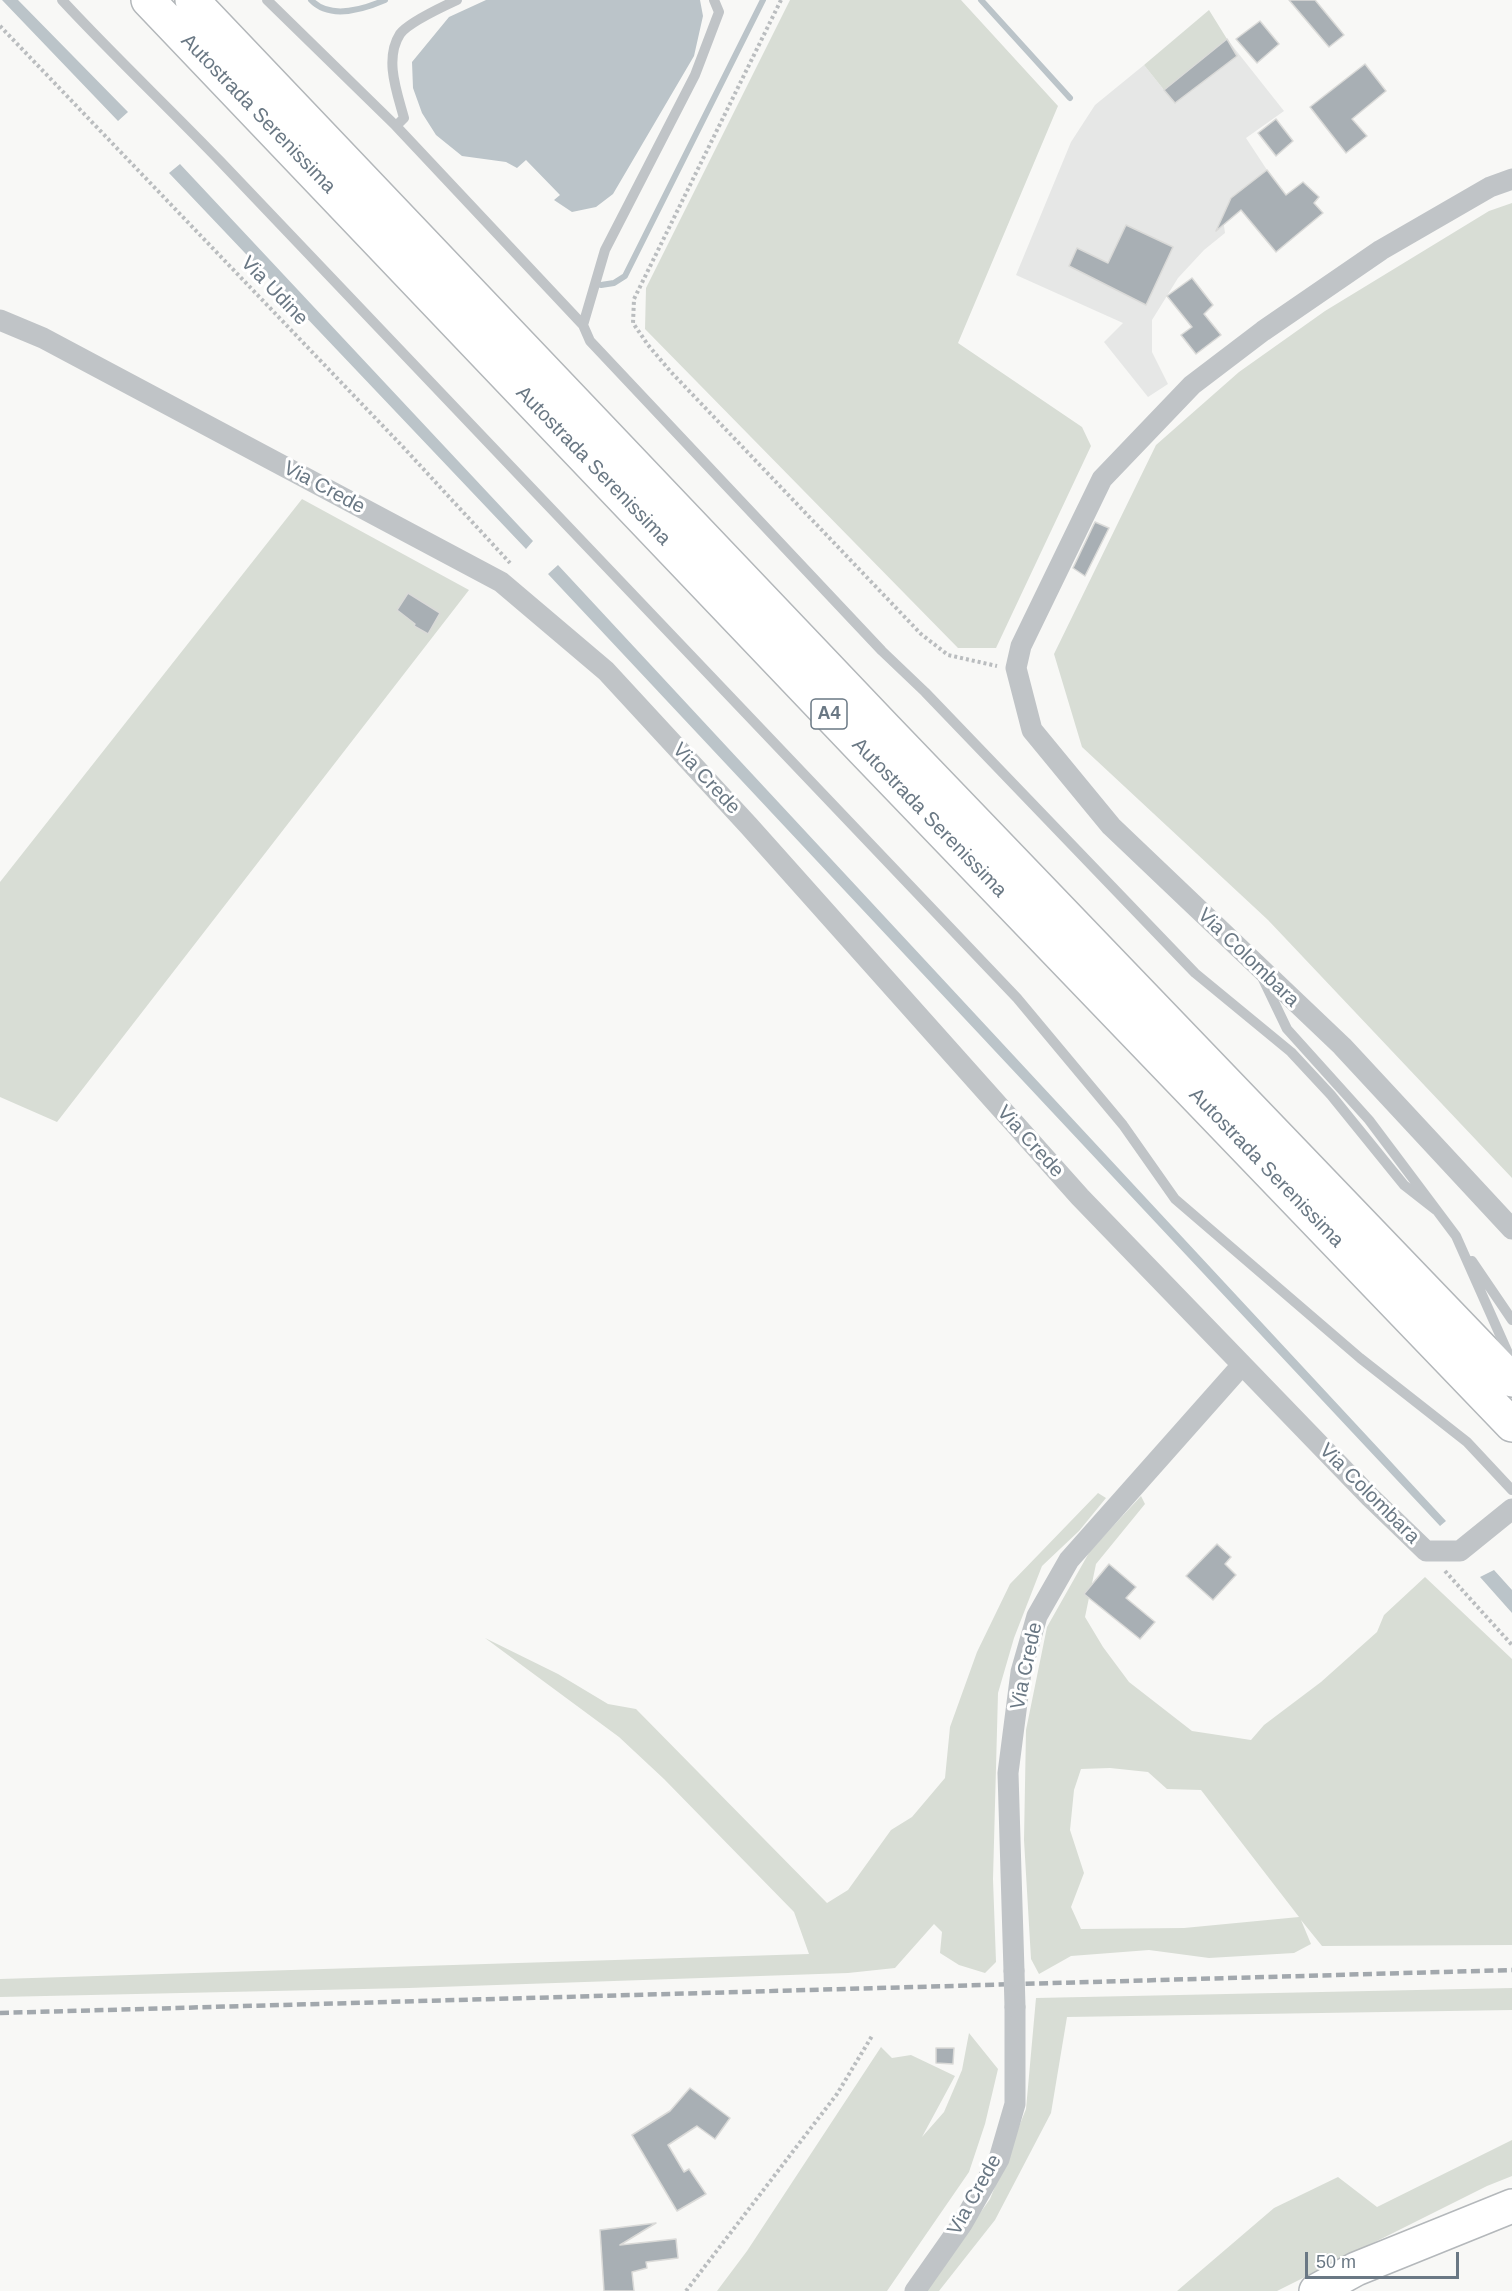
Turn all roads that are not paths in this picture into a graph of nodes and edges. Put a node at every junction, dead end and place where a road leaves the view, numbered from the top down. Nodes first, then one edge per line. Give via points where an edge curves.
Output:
1 (62, 0) edge
2 (148, 0) edge
3 (192, 0) edge
4 (267, 0) edge
5 (457, 0) edge
6 (714, 0) edge
7 (396, 126) junction
8 (1512, 179) edge
9 (0, 320) edge
10 (583, 326) junction
11 (1256, 964) junction
12 (1436, 1210) junction
13 (1512, 1229) edge
14 (1456, 1236) junction
15 (1512, 1320) edge
16 (1512, 1363) edge
17 (1242, 1365) junction
18 (1512, 1380) edge
19 (1512, 1425) edge
20 (1512, 1490) edge
21 (1512, 1509) edge
22 (1512, 2206) edge
23 (915, 2291) edge
24 (1316, 2291) edge

1 - 20 lane via 1017,998 1123,1125 1175,1199 1360,1358 1467,1442
2 - 19 main road, Autostrada Serenissima / A4
3 - 18 main road, Autostrada Serenissima / A4
4 - 7 lane
5 - 7 lane via 401,33 393,54 393,77 404,118
6 - 10 lane via 718,12 695,75 605,250
7 - 10 lane
8 - 11 street, Via Colombara via 1490,187 1381,250 1192,385 1102,479 1022,646 1016,668 1032,730 1111,826
9 - 17 street, Via Crede via 43,338 501,582 606,670 1080,1197
10 - 12 lane via 590,342 882,651 1195,973 1291,1052 1404,1185
11 - 12 lane via 1287,1029 1369,1120
11 - 13 street, Via Colombara via 1342,1046
12 - 14 lane
14 - 15 lane
14 - 16 lane
17 - 21 street, Via Colombara via 1426,1551 1460,1551
17 - 23 street, Via Crede, bridge via 1069,1560 1037,1616 1021,1672 1008,1773 1015,2104 999,2159 962,2224
22 - 24 main road via 1356,2268

